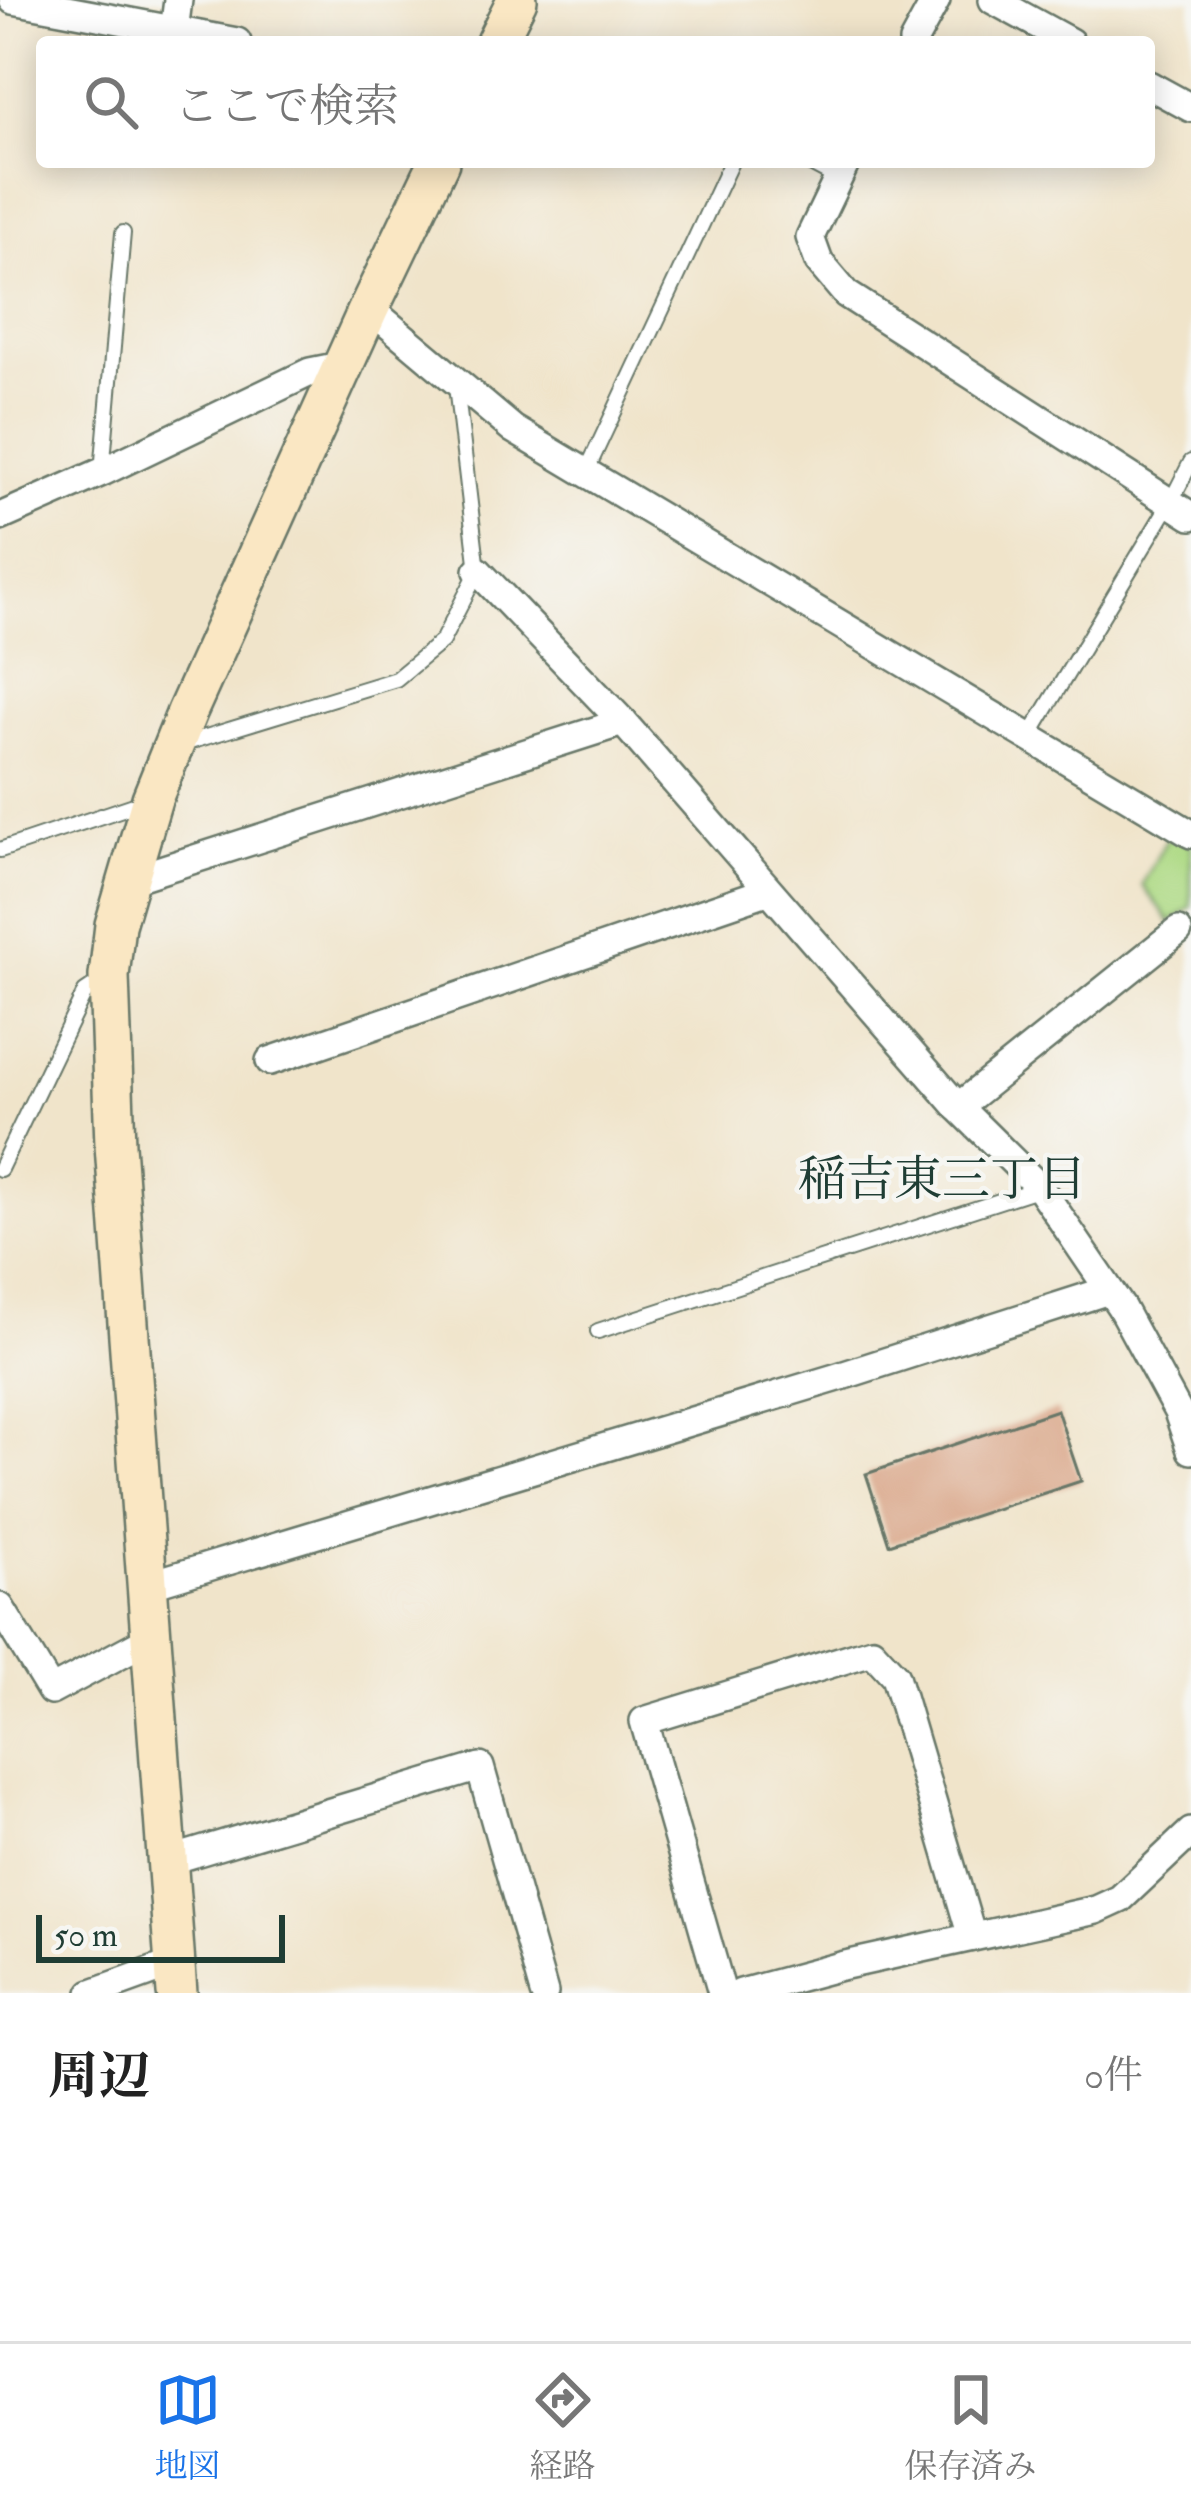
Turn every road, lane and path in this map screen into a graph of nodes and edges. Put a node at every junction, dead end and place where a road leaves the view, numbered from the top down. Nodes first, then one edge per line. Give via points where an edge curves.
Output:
1 (13, 0) edge
2 (178, 0) edge
3 (517, 0) edge
4 (937, 0) edge
5 (993, 0) edge
6 (174, 31) junction
7 (203, 36) edge
8 (499, 36) edge
9 (916, 36) edge
10 (1059, 36) edge
11 (1155, 88) edge
12 (1191, 108) edge
13 (436, 168) edge
14 (728, 168) edge
15 (841, 170) edge
16 (123, 233) dead end
17 (369, 308) junction
18 (345, 365) junction
19 (455, 381) junction
20 (1191, 462) edge
21 (102, 472) junction
22 (585, 473) junction
23 (1180, 509) edge
24 (0, 517) edge
25 (478, 571) junction
26 (623, 722) junction
27 (1028, 738) junction
28 (172, 747) junction
29 (152, 799) junction
30 (1191, 834) edge
31 (0, 850) edge
32 (126, 881) junction
33 (767, 891) junction
34 (1187, 933) edge
35 (109, 976) junction
36 (270, 1061) dead end
37 (958, 1107) junction
38 (0, 1168) edge
39 (1040, 1188) junction
40 (1109, 1290) junction
41 (598, 1331) dead end
42 (1191, 1450) edge
43 (148, 1585) junction
44 (0, 1607) edge
45 (152, 1637) junction
46 (1189, 1839) edge
47 (168, 1861) junction
48 (973, 1937) junction
49 (176, 1978) edge
50 (92, 1993) edge
51 (544, 1993) edge
52 (722, 1993) edge
53 (741, 1993) edge

1 - 6 street
2 - 6 street
3 - 8 street
4 - 9 street
5 - 10 street
6 - 7 street
11 - 12 street
13 - 17 street
14 - 22 lane
15 - 23 street via 810,237 846,294
16 - 21 lane
17 - 18 street
17 - 19 street
18 - 21 street via 310,372
18 - 28 street
19 - 22 street
19 - 25 lane
20 - 23 lane
21 - 24 street
22 - 27 street
23 - 27 lane
25 - 26 street
25 - 28 lane via 442,641 396,679
26 - 32 street
26 - 33 street
27 - 30 street
28 - 29 street
29 - 31 lane
29 - 32 street
32 - 35 street
33 - 36 street
33 - 37 street
34 - 37 street
35 - 38 lane via 85,992
35 - 43 street
37 - 39 street
39 - 40 street
39 - 41 lane
40 - 42 street
40 - 43 street
43 - 45 street
44 - 45 street via 51,1691
45 - 47 street
46 - 48 street via 1096,1910
47 - 49 street
47 - 51 street via 480,1767
48 - 52 street via 895,1676 872,1652 644,1721
48 - 53 street
49 - 50 street

